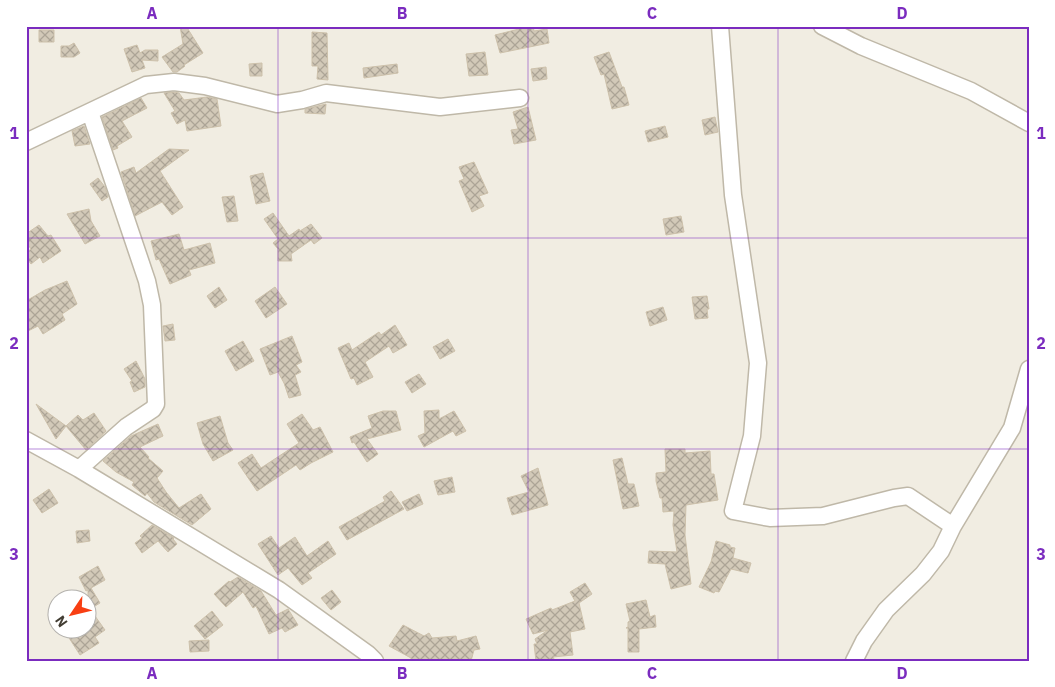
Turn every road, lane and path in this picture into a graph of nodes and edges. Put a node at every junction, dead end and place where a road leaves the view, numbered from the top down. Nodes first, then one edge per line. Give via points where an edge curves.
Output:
1 (720, 26) edge
2 (822, 26) edge
3 (520, 98) dead end
4 (90, 112) junction
5 (1029, 124) edge
6 (26, 142) edge
7 (1029, 369) edge
8 (26, 440) edge
9 (79, 469) junction
10 (953, 526) junction
11 (375, 661) edge
12 (854, 661) edge

1 - 10 street via 733,195 758,363 752,436 733,511 770,518 823,516 908,496
2 - 5 street via 861,46 971,91
3 - 4 street via 440,107 326,93 277,104 174,82 146,85
4 - 6 street
4 - 9 street via 147,281 152,305 156,404
7 - 10 street via 1012,428
8 - 9 street
9 - 11 street via 279,590
10 - 12 street via 941,552 886,610

